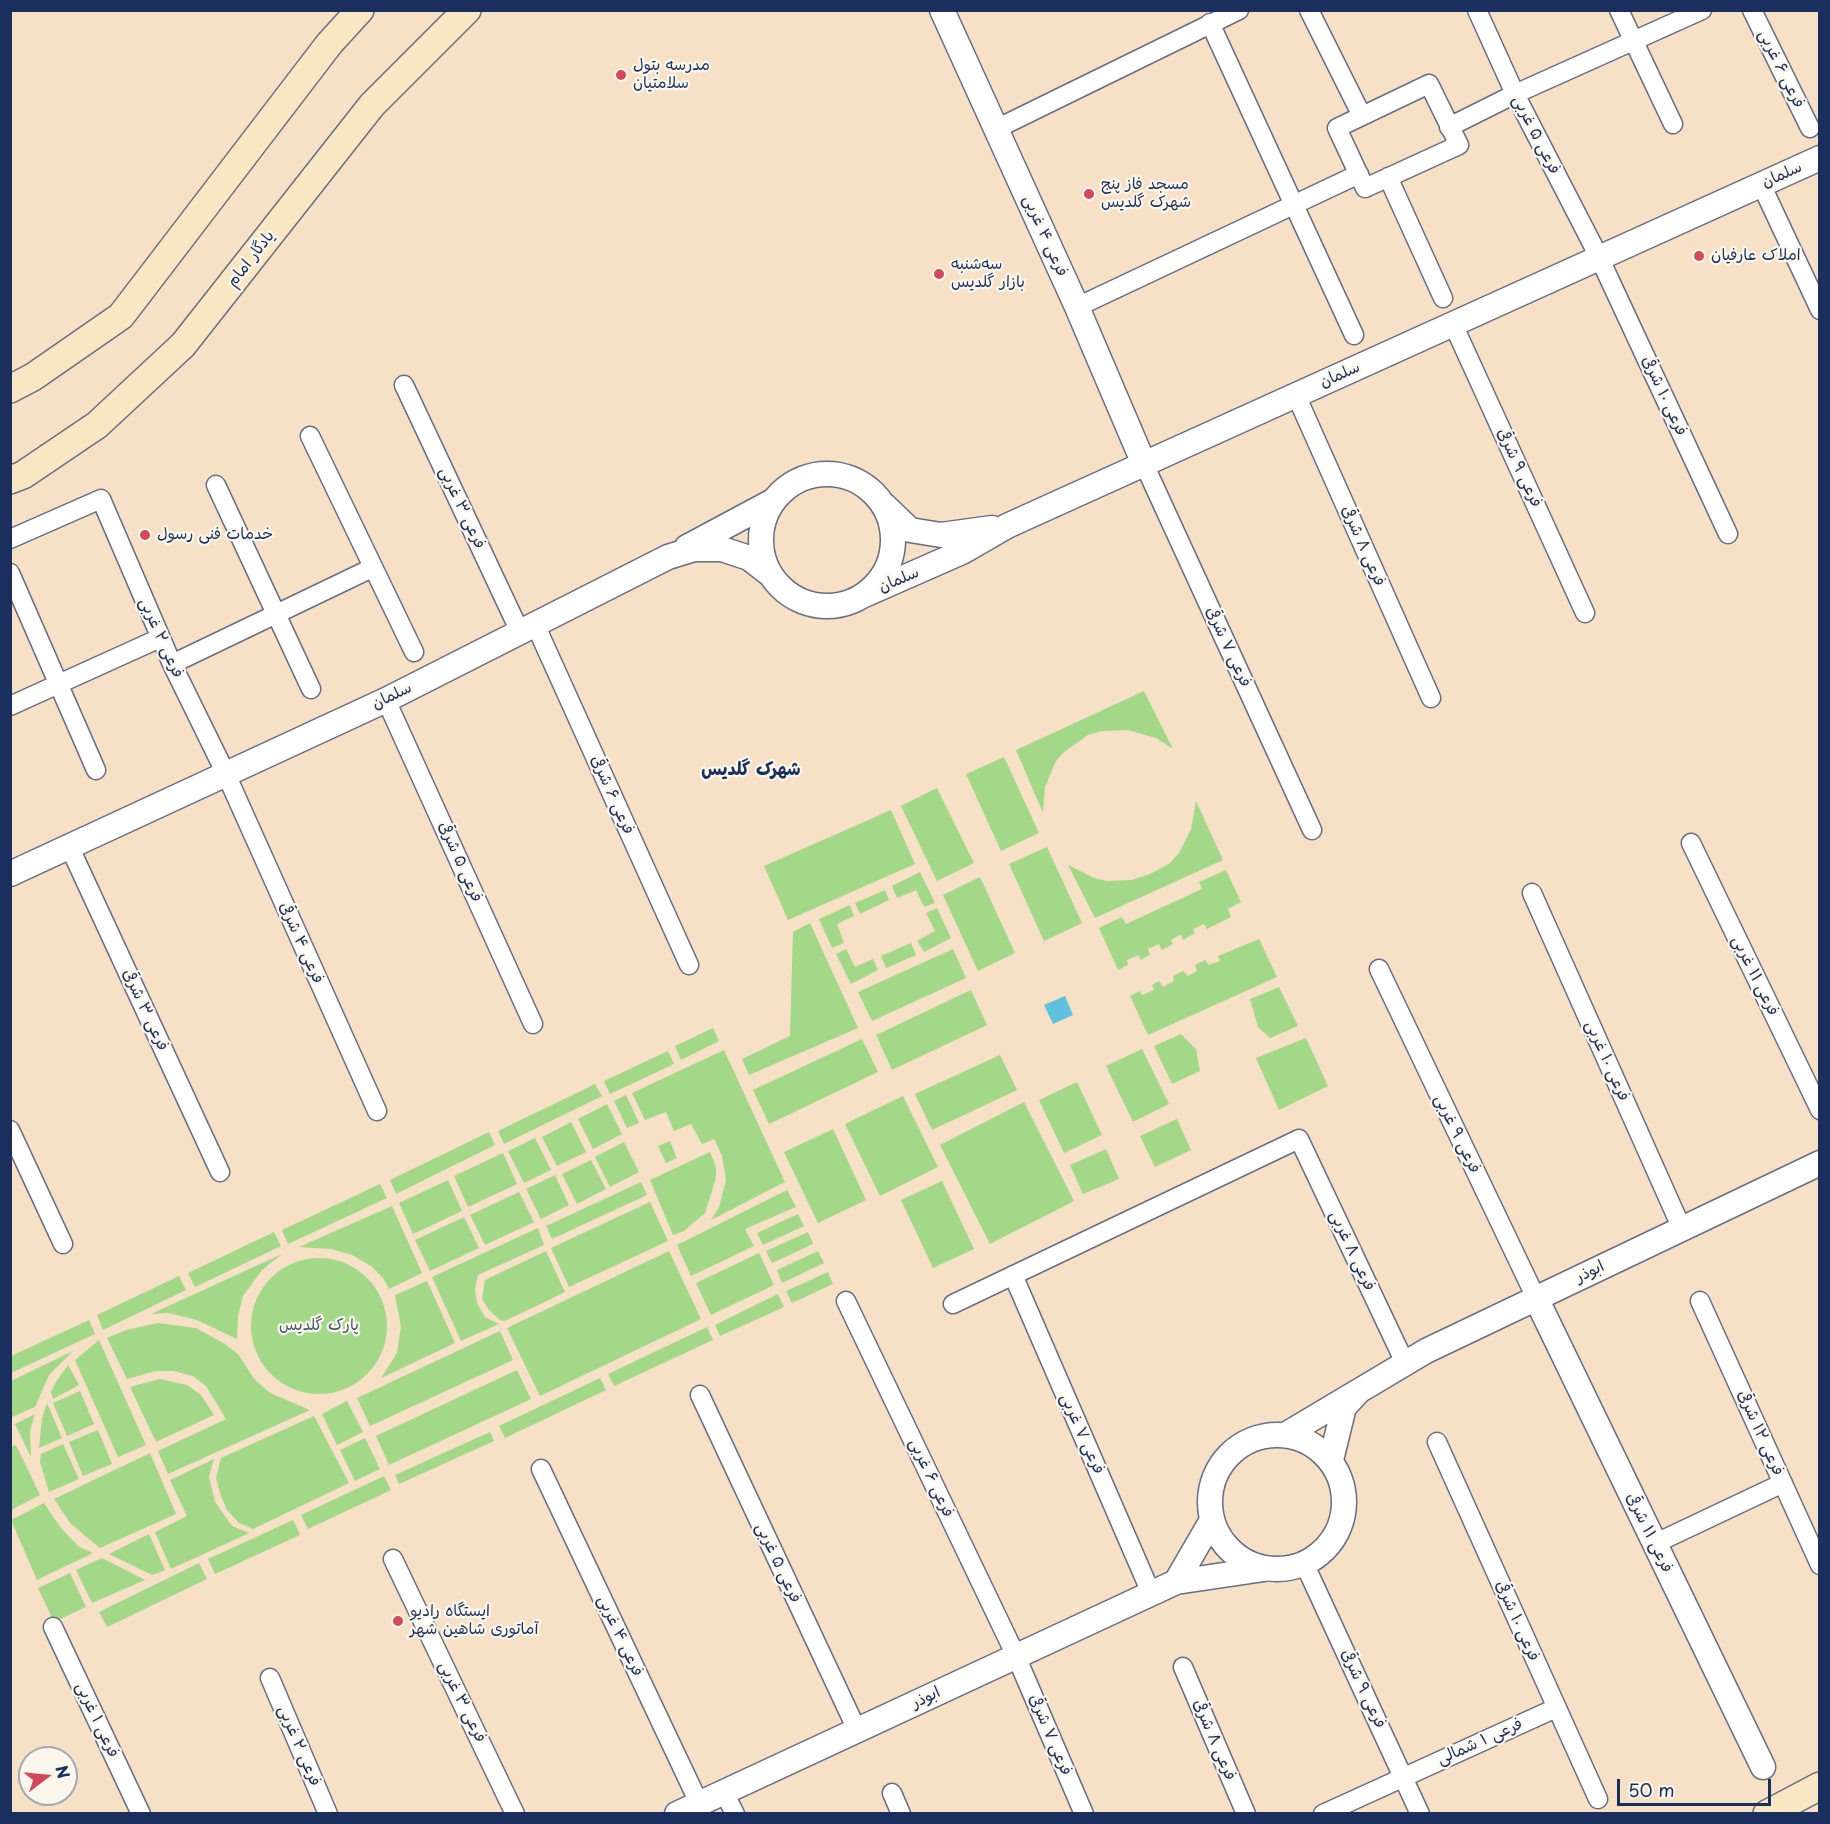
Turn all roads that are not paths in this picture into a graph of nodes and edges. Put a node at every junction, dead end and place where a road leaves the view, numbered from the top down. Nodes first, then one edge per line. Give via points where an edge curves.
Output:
1 (360, 10) edge
2 (467, 10) edge
3 (942, 10) edge
4 (1239, 10) edge
5 (1309, 10) edge
6 (1478, 10) edge
7 (1619, 10) edge
8 (1702, 10) edge
9 (1752, 10) edge
10 (1210, 23) junction
11 (1634, 41) junction
12 (1515, 94) junction
13 (1362, 116) junction
14 (1673, 124) dead end
15 (1449, 127) junction
16 (1810, 128) dead end
17 (996, 129) junction
18 (1820, 158) edge
19 (1359, 174) junction
20 (1388, 177) junction
21 (1761, 184) junction
22 (1296, 205) junction
23 (1599, 257) junction
24 (1443, 298) dead end
25 (1077, 306) junction
26 (1820, 310) edge
27 (1453, 324) junction
28 (1354, 335) dead end
29 (404, 385) dead end
30 (10, 389) edge
31 (1296, 395) junction
32 (310, 436) dead end
33 (1144, 464) junction
34 (10, 480) edge
35 (216, 485) dead end
36 (773, 501) junction
37 (882, 504) junction
38 (1006, 526) junction
39 (1728, 534) dead end
40 (10, 539) edge
41 (668, 557) junction
42 (372, 568) junction
43 (10, 573) edge
44 (771, 575) junction
45 (862, 596) junction
46 (1585, 613) dead end
47 (278, 614) junction
48 (528, 628) junction
49 (160, 638) junction
50 (414, 652) dead end
51 (172, 664) junction
52 (60, 684) junction
53 (311, 689) dead end
54 (1431, 698) dead end
55 (386, 700) junction
56 (10, 706) edge
57 (96, 770) dead end
58 (226, 774) junction
59 (1312, 830) dead end
60 (1691, 843) dead end
61 (70, 848) junction
62 (10, 874) edge
63 (1532, 893) dead end
64 (689, 965) dead end
65 (1378, 969) dead end
66 (534, 1024) dead end
67 (1820, 1110) edge
68 (377, 1111) dead end
69 (10, 1130) edge
70 (1820, 1163) edge
71 (220, 1172) dead end
72 (1682, 1229) junction
73 (63, 1244) dead end
74 (1013, 1275) junction
75 (1536, 1298) junction
76 (846, 1301) dead end
77 (1700, 1301) dead end
78 (953, 1304) dead end
79 (1405, 1363) junction
80 (1364, 1386) junction
81 (700, 1395) dead end
82 (1285, 1435) junction
83 (1437, 1442) dead end
84 (1331, 1460) junction
85 (541, 1469) dead end
86 (1783, 1483) junction
87 (1212, 1520) junction
88 (1654, 1544) junction
89 (393, 1558) dead end
90 (1305, 1564) junction
91 (1820, 1565) edge
92 (1264, 1569) junction
93 (1176, 1582) junction
94 (1151, 1593) junction
95 (53, 1627) dead end
96 (1016, 1656) junction
97 (1183, 1667) dead end
98 (270, 1678) dead end
99 (1556, 1708) junction
100 (856, 1730) junction
101 (1763, 1767) dead end
102 (1403, 1776) junction
103 (1820, 1786) edge
104 (724, 1792) junction
105 (892, 1793) dead end
106 (1598, 1799) dead end
107 (699, 1803) junction
108 (141, 1814) edge
109 (328, 1814) edge
110 (515, 1814) edge
111 (677, 1814) edge
112 (735, 1814) edge
113 (901, 1814) edge
114 (1084, 1814) edge
115 (1246, 1814) edge
116 (1323, 1814) edge
117 (1420, 1814) edge
118 (1767, 1814) edge

1 - 30 main road via 329,44 121,316
2 - 34 main road, یادگار امام via 372,105 183,345 97,425
3 - 17 street, فرعی ۴ غربی
4 - 10 street
5 - 13 street
6 - 12 street, فرعی ۵ غربی
7 - 11 street
8 - 11 street
9 - 16 street, فرعی ۶ غربی
10 - 17 street
10 - 22 street
11 - 12 street
11 - 14 street
12 - 15 street
12 - 23 street, فرعی ۵ غربی
13 - 15 street via 1429,84
13 - 19 street via 1337,128
15 - 20 street via 1459,145
17 - 25 street, فرعی ۴ غربی
18 - 21 street, سلمان
19 - 20 street via 1365,188
19 - 22 street
20 - 24 street
21 - 23 street, سلمان
21 - 26 street
22 - 25 street
22 - 28 street
23 - 27 street, سلمان
23 - 39 street, فرعی ۱۰ شرقی
25 - 33 street, فرعی ۴ غربی
27 - 31 street, سلمان
27 - 46 street, فرعی ۹ شرقی
29 - 48 street, فرعی ۳ غربی
31 - 33 street, سلمان
31 - 54 street, فرعی ۸ شرقی
32 - 42 street
33 - 38 street, سلمان
33 - 59 street, فرعی ۷ شرقی
35 - 47 street
36 - 37 street via 788,486 807,476 828,473 868,488
36 - 41 street
36 - 44 street via 760,538
37 - 38 street via 910,530 941,535
37 - 45 street via 891,524 893,544 878,582
38 - 45 street, سلمان via 962,552
40 - 49 street, فرعی ۲ غربی via 101,499
41 - 44 street, سلمان via 694,549 722,549 748,558
41 - 48 street, سلمان
42 - 47 street
42 - 50 street
43 - 52 street
44 - 45 street via 784,591 802,602 822,606 843,604
47 - 51 street
47 - 53 street
48 - 55 street, سلمان
48 - 64 street, فرعی ۶ شرقی
49 - 51 street, فرعی ۲ غربی
49 - 52 street
51 - 58 street, فرعی ۲ غربی
52 - 56 street
52 - 57 street
55 - 58 street, سلمان
55 - 66 street, فرعی ۵ شرقی
58 - 61 street, سلمان
58 - 68 street, فرعی ۴ شرقی
60 - 67 street, فرعی ۱۱ غربی
61 - 62 street, سلمان
61 - 71 street, فرعی ۳ شرقی
63 - 72 street, فرعی ۱۰ غربی
65 - 75 street, فرعی ۹ غربی
69 - 73 street
70 - 72 street, ابوذر
72 - 75 street, ابوذر
74 - 78 street
74 - 79 street, فرعی ۸ غربی via 1299,1139
74 - 94 street, فرعی ۷ غربی
75 - 79 street, ابوذر
75 - 88 street, فرعی ۱۱ شرقی
76 - 96 street, فرعی ۶ غربی
77 - 86 street, فرعی ۱۲ شرقی
79 - 80 street, ابوذر
80 - 82 street, ابوذر
80 - 84 street via 1344,1407
81 - 100 street, فرعی ۵ غربی
82 - 84 street via 1310,1443
82 - 87 street via 1263,1436 1243,1444 1226,1458 1215,1477 1210,1498
83 - 99 street, فرعی ۱۰ شرقی
84 - 90 street via 1343,1488 1343,1519 1329,1546
85 - 107 street, فرعی ۴ غربی
86 - 88 street
86 - 91 street, فرعی ۱۲ شرقی
87 - 92 street via 1231,1552
87 - 93 street
88 - 101 street, فرعی ۱۱ شرقی
89 - 110 street, فرعی ۳ غربی
90 - 92 street via 1285,1570
90 - 102 street, فرعی ۹ شرقی
92 - 93 street, ابوذر
93 - 94 street, ابوذر
94 - 96 street, ابوذر
95 - 108 street, فرعی ۱ غربی
96 - 100 street, ابوذر
96 - 114 street, فرعی ۷ شرقی
97 - 115 street, فرعی ۸ شرقی
98 - 109 street, فرعی ۲ غربی
99 - 102 street, فرعی ۱ شمالی
99 - 106 street, فرعی ۱۰ شرقی
100 - 104 street, ابوذر
102 - 116 street, فرعی ۱ شمالی
102 - 117 street, فرعی ۹ شرقی
103 - 118 main road
104 - 107 street, ابوذر
104 - 112 street
105 - 113 street
107 - 111 street, ابوذر

